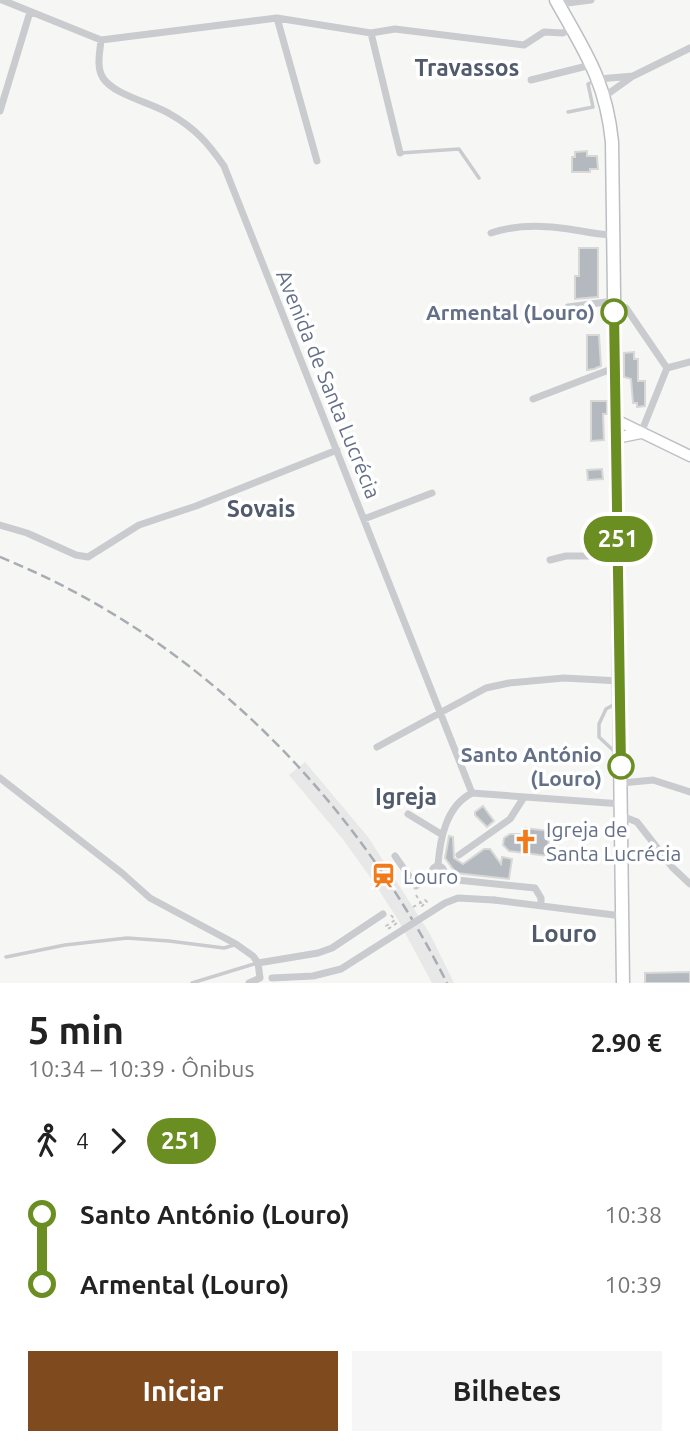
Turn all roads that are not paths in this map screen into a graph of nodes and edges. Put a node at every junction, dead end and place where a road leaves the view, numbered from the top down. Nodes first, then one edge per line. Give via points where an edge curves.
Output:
1 (2, 0) edge
2 (592, 0) edge
3 (557, 2) edge
4 (30, 12) junction
5 (277, 18) junction
6 (572, 28) junction
7 (372, 33) junction
8 (101, 40) junction
9 (690, 47) edge
10 (592, 64) junction
11 (633, 76) junction
12 (599, 79) junction
13 (531, 80) dead end
14 (607, 101) junction
15 (593, 107) junction
16 (0, 111) edge
17 (568, 111) dead end
18 (400, 153) joint
19 (317, 161) dead end
20 (479, 178) dead end
21 (491, 233) dead end
22 (613, 235) junction
23 (614, 301) junction
24 (568, 307) dead end
25 (626, 308) dead end
26 (690, 362) edge
27 (614, 368) junction
28 (667, 368) junction
29 (533, 399) dead end
30 (617, 419) junction
31 (641, 433) junction
32 (616, 438) junction
33 (337, 450) junction
34 (690, 456) edge
35 (432, 493) dead end
36 (364, 519) junction
37 (0, 525) edge
38 (618, 556) junction
39 (550, 560) dead end
40 (620, 681) junction
41 (620, 702) junction
42 (442, 714) junction
43 (377, 747) dead end
44 (621, 757) junction
45 (0, 778) edge
46 (622, 783) junction
47 (690, 792) edge
48 (472, 793) junction
49 (524, 797) junction
50 (622, 810) junction
51 (408, 814) dead end
52 (441, 834) junction
53 (459, 855) dead end
54 (395, 856) dead end
55 (438, 865) junction
56 (443, 875) junction
57 (433, 876) junction
58 (690, 884) edge
59 (541, 905) junction
60 (383, 914) dead end
61 (623, 916) junction
62 (236, 944) junction
63 (6, 957) dead end
64 (258, 963) junction
65 (260, 978) junction
66 (192, 983) edge
67 (249, 983) edge
68 (623, 983) edge

1 - 4 street
2 - 3 street
3 - 6 main road
4 - 8 street
4 - 16 street
5 - 7 street
5 - 8 street
5 - 19 street
6 - 7 street via 563,33 544,32 524,45 395,29
6 - 10 main road
7 - 18 street
8 - 33 street, Avenida de Santa Lucrécia via 99,66 107,83 169,113 204,137 224,166
9 - 11 street
10 - 12 main road
10 - 13 street
11 - 12 street
11 - 14 street
12 - 14 main road
12 - 15 lane via 588,84
14 - 15 lane
14 - 22 main road
15 - 17 lane
18 - 20 lane via 459,149
21 - 22 street via 519,227
22 - 23 main road
23 - 24 street
23 - 27 main road
25 - 28 street
26 - 28 street
27 - 29 street
27 - 30 main road
28 - 31 street
30 - 31 main road
30 - 32 main road
31 - 32 main road
31 - 34 main road
32 - 38 main road
33 - 36 street, Avenida de Santa Lucrécia
33 - 37 street via 139,524 88,557
35 - 36 street
36 - 42 street, Avenida de Santa Lucrécia
38 - 39 street
38 - 40 main road
40 - 41 main road
40 - 42 street via 564,678 509,683 486,688
41 - 44 main road
41 - 44 lane via 606,709 599,737
42 - 43 street
42 - 48 street, Avenida de Santa Lucrécia
44 - 46 main road
45 - 62 street via 150,898
46 - 47 street via 653,780
46 - 50 main road
48 - 49 street
48 - 52 street via 459,803
49 - 50 street
49 - 53 street via 510,819
50 - 58 street
50 - 61 main road
51 - 52 street
52 - 55 street
54 - 57 street via 416,886
55 - 56 street
55 - 57 street
56 - 57 street
56 - 59 street via 535,888
59 - 61 street
59 - 65 street, bridge via 458,898 341,970
60 - 64 street via 318,953
61 - 68 main road
62 - 63 lane via 224,948 127,938
62 - 64 street
64 - 65 street
64 - 66 lane
65 - 67 street

